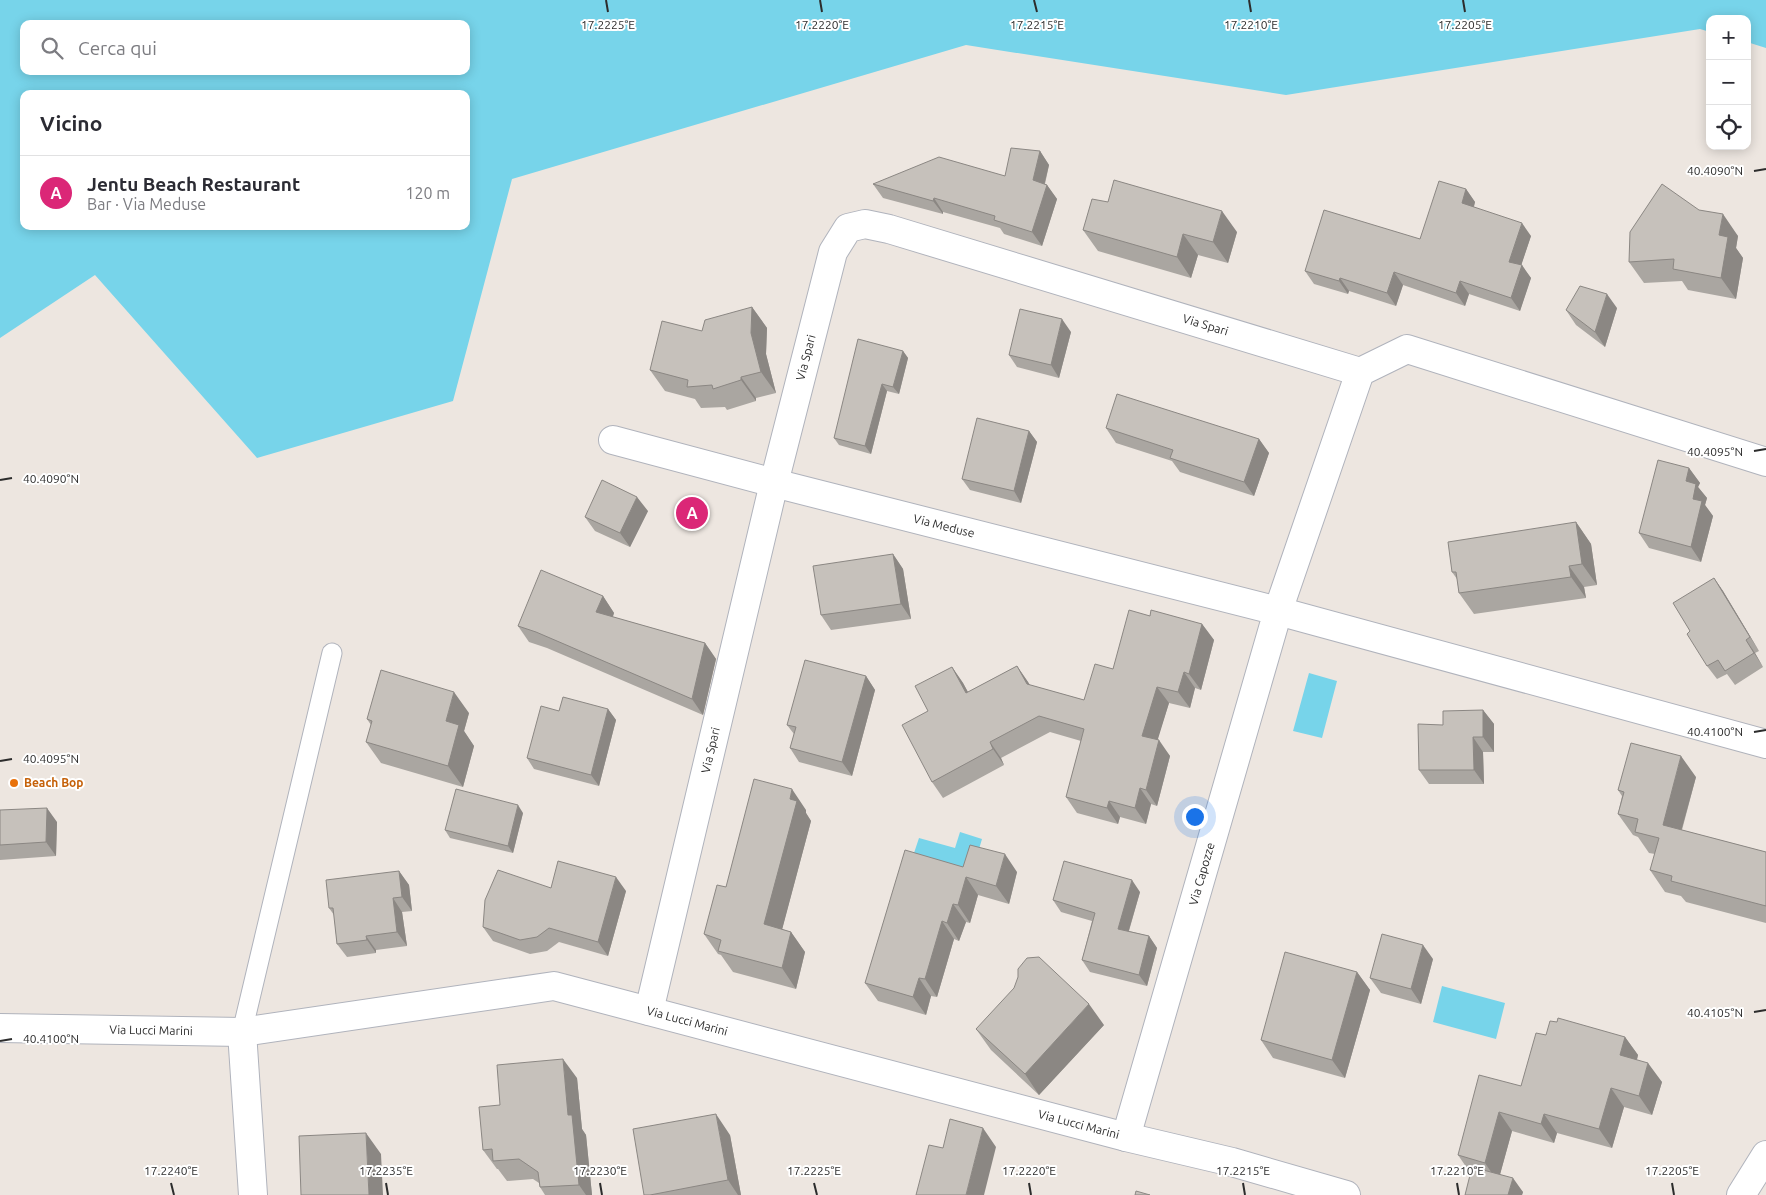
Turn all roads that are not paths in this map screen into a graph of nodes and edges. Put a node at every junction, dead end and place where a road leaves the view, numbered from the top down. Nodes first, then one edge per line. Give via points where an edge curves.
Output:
1 (1360, 372) junction
2 (613, 440) dead end
3 (1766, 462) edge
4 (774, 483) junction
5 (1278, 611) junction
6 (332, 653) dead end
7 (1766, 744) edge
8 (649, 1011) junction
9 (0, 1028) edge
10 (242, 1032) junction
11 (1126, 1138) junction
12 (1766, 1155) edge
13 (253, 1195) edge
14 (1346, 1195) edge
15 (1741, 1195) edge

1 - 3 street via 1407,350
1 - 4 street, Via Spari via 865,224 848,228 833,252
1 - 5 street, Via Capozze
2 - 4 street, Via Meduse
4 - 5 street, Via Meduse
4 - 8 street, Via Spari
5 - 7 street, Via Meduse
5 - 11 street, Via Capozze
6 - 10 lane
8 - 10 street, Via Lucci Marini via 554,986
8 - 11 street, Via Lucci Marini
9 - 10 street, Via Lucci Marini
10 - 13 street
11 - 14 street, Via Lucci Marini via 1232,1162
12 - 15 street

